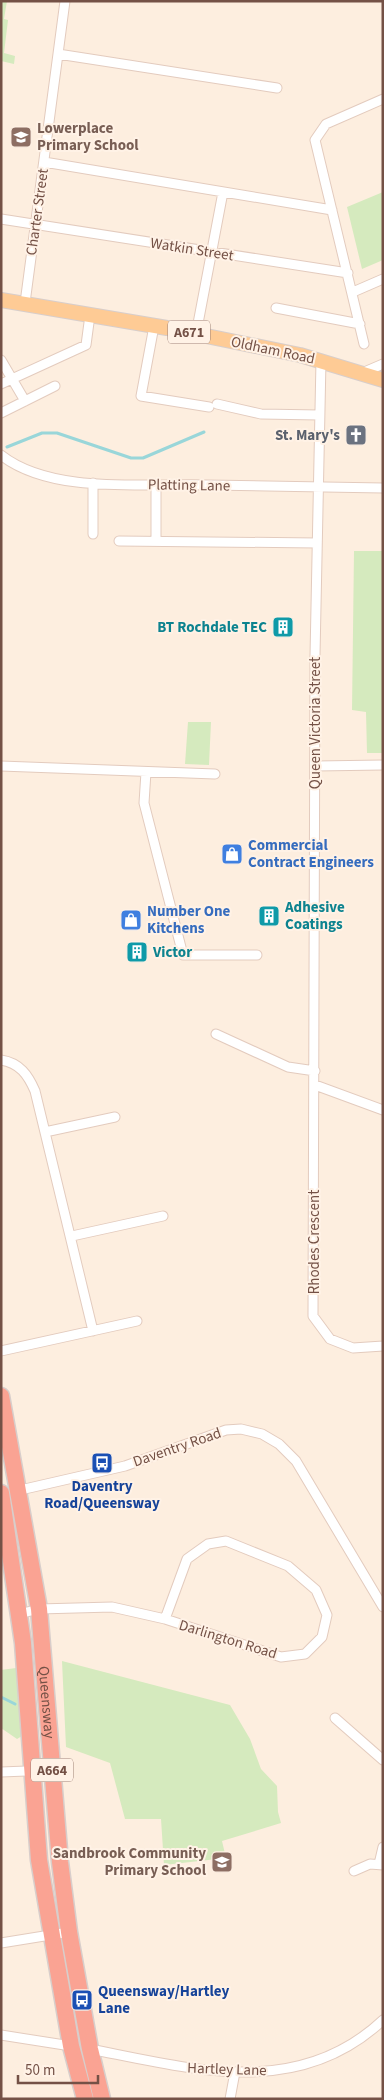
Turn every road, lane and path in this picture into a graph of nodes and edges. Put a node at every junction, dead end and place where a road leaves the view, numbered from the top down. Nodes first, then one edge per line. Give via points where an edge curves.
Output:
1 (65, 1) edge
2 (58, 54) junction
3 (277, 88) dead end
4 (383, 99) edge
5 (44, 162) junction
6 (223, 192) junction
7 (332, 210) junction
8 (1, 219) edge
9 (35, 225) junction
10 (211, 252) junction
11 (348, 273) junction
12 (383, 279) edge
13 (353, 292) junction
14 (10, 302) edge
15 (276, 308) dead end
16 (90, 315) junction
17 (360, 324) junction
18 (154, 326) junction
19 (196, 334) junction
20 (364, 344) dead end
21 (1, 360) edge
22 (321, 360) junction
23 (383, 364) edge
24 (362, 373) junction
25 (14, 378) junction
26 (383, 380) edge
27 (1, 384) edge
28 (55, 386) dead end
29 (25, 401) junction
30 (1, 413) edge
31 (318, 415) junction
32 (1, 455) edge
33 (93, 484) junction
34 (156, 484) junction
35 (318, 487) junction
36 (383, 488) edge
37 (93, 534) dead end
38 (119, 541) dead end
39 (156, 541) junction
40 (317, 543) junction
41 (383, 765) edge
42 (1, 766) edge
43 (316, 766) junction
44 (146, 772) junction
45 (215, 774) dead end
46 (257, 955) dead end
47 (216, 1034) dead end
48 (1, 1060) edge
49 (315, 1071) junction
50 (315, 1085) junction
51 (383, 1110) edge
52 (115, 1117) dead end
53 (45, 1132) junction
54 (163, 1216) dead end
55 (72, 1236) junction
56 (137, 1321) dead end
57 (93, 1330) junction
58 (383, 1346) edge
59 (1, 1351) edge
60 (1, 1396) edge
61 (5, 1440) edge
62 (6, 1492) edge
63 (383, 1607) edge
64 (39, 1609) junction
65 (18, 1614) junction
66 (165, 1619) junction
67 (336, 1718) dead end
68 (383, 1760) edge
69 (32, 1770) junction
70 (52, 1770) junction
71 (1, 1772) edge
72 (383, 1847) edge
73 (381, 1865) edge
74 (354, 1872) dead end
75 (69, 1932) junction
76 (52, 1935) junction
77 (1, 1942) edge
78 (383, 2020) edge
79 (1, 2036) edge
80 (71, 2046) junction
81 (90, 2049) junction
82 (235, 2072) junction
83 (85, 2099) edge
84 (102, 2099) edge
85 (230, 2099) edge

1 - 2 street, Charter Street
2 - 3 street
2 - 5 street, Charter Street
4 - 7 street via 326,124 315,140
5 - 6 street
5 - 9 street, Charter Street
6 - 7 street
6 - 10 street
7 - 11 street
8 - 9 street, Watkin Street
9 - 10 street, Watkin Street
9 - 14 street, Charter Street
10 - 11 street, Watkin Street
10 - 19 street
11 - 13 street
12 - 13 street
13 - 17 street
14 - 16 main road, Oldham Road / A671
15 - 17 street
16 - 18 main road, Oldham Road / A671
16 - 25 street via 86,345
17 - 20 street
18 - 19 main road, Oldham Road / A671
18 - 31 street via 141,396 261,414
19 - 22 main road, Oldham Road / A671
21 - 25 street
22 - 24 main road, Oldham Road / A671
22 - 31 street, Queen Victoria Street
23 - 24 street
24 - 26 main road, Oldham Road / A671
25 - 27 street
25 - 29 street
28 - 29 street
29 - 30 street
31 - 35 street, Queen Victoria Street
32 - 33 street, Platting Lane via 29,471
33 - 34 street, Platting Lane
33 - 37 street
34 - 35 street, Platting Lane
34 - 39 street
35 - 36 street, Platting Lane
35 - 40 street, Queen Victoria Street
38 - 39 street
39 - 40 street
40 - 43 street, Queen Victoria Street
41 - 43 street
42 - 44 street
43 - 49 street, Queen Victoria Street via 313,902
44 - 45 street
44 - 46 street via 144,803 183,955
47 - 49 street via 288,1067
48 - 53 street via 18,1066 30,1078
49 - 50 street, Queen Victoria Street
50 - 51 street
50 - 58 street, Rhodes Crescent via 313,1316 330,1339 353,1348
52 - 53 street
53 - 55 street via 60,1200
54 - 55 street
55 - 57 street
56 - 57 street
57 - 59 street
60 - 61 highway, Queensway / A664
61 - 62 highway, Queensway / A664
62 - 63 street, Daventry Road via 117,1468 226,1430 254,1431 279,1444 296,1461
62 - 64 highway, Queensway / A664
62 - 65 highway, Queensway / A664
64 - 65 street, Darlington Road
64 - 66 street, Darlington Road via 112,1607
64 - 70 highway, Queensway / A664
65 - 69 highway, Queensway / A664
66 - 66 street, Darlington Road via 281,1657 305,1654 322,1637 327,1615 316,1590 288,1566 226,1541 208,1544 187,1558
67 - 68 street
69 - 70 street
69 - 71 street
69 - 76 highway, Queensway / A664 via 39,1860
70 - 75 highway, Queensway / A664
72 - 73 street
73 - 74 street via 370,1864
75 - 76 street
75 - 81 highway, Queensway / A664
76 - 77 street
76 - 80 highway, Queensway / A664
78 - 82 street, Hartley Lane via 345,2049 298,2068 260,2073
79 - 80 street
80 - 83 highway, Queensway / A664
81 - 82 street, Hartley Lane via 197,2070
81 - 84 highway, Queensway / A664
82 - 85 street

